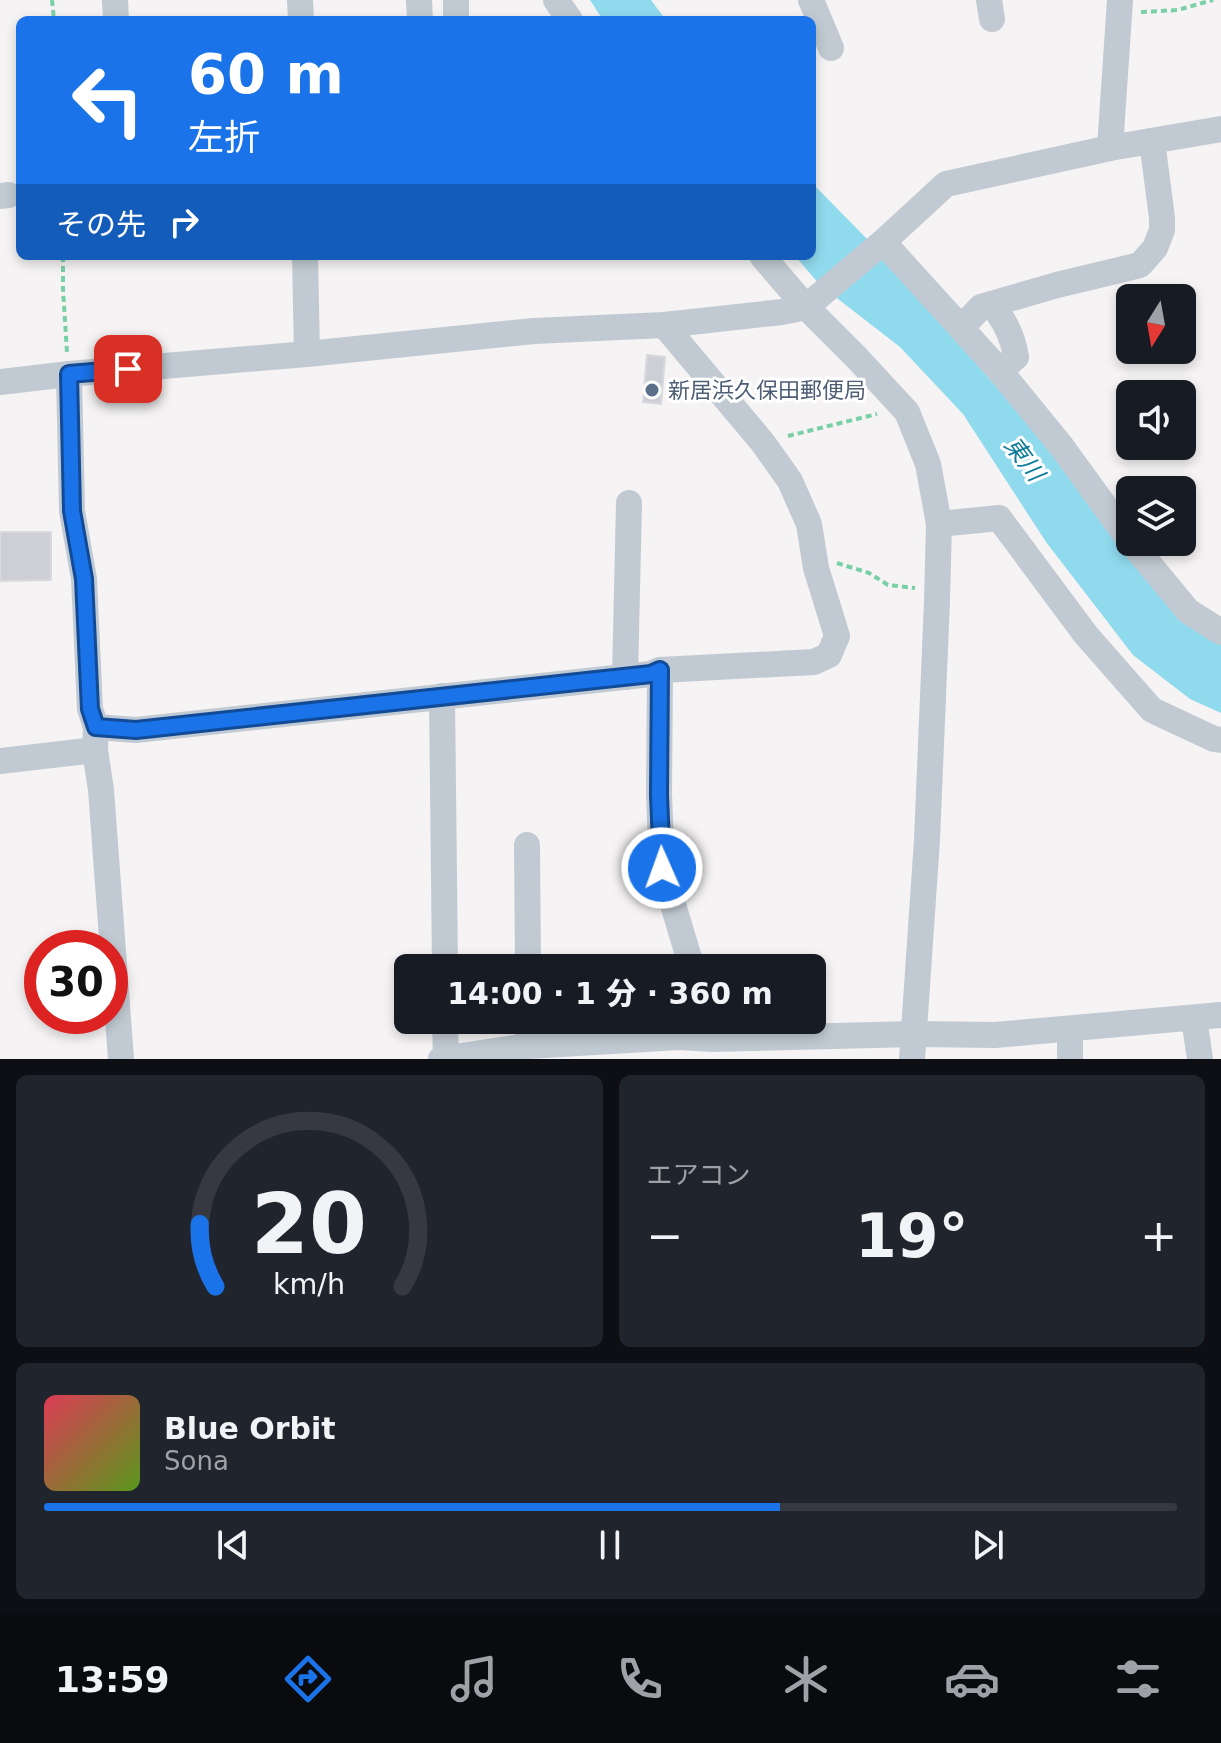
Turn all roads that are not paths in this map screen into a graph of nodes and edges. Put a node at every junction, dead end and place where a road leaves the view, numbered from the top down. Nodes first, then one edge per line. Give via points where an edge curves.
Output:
1 (811, 0) edge
2 (1119, 7) edge
3 (831, 48) dead end
4 (1221, 129) edge
5 (1152, 141) junction
6 (1110, 148) junction
7 (881, 244) junction
8 (305, 260) edge
9 (766, 260) edge
10 (813, 302) junction
11 (991, 304) junction
12 (664, 325) junction
13 (962, 327) junction
14 (307, 354) junction
15 (1000, 371) junction
16 (69, 374) junction
17 (0, 382) edge
18 (629, 503) dead end
19 (1116, 522) edge
20 (939, 524) junction
21 (1142, 556) edge
22 (1221, 632) edge
23 (660, 670) junction
24 (625, 677) junction
25 (442, 696) junction
26 (95, 739) junction
27 (1221, 740) edge
28 (0, 761) edge
29 (527, 845) dead end
30 (445, 954) edge
31 (528, 954) edge
32 (688, 954) edge
33 (1221, 1015) edge
34 (1194, 1018) junction
35 (1070, 1029) junction
36 (449, 1034) edge
37 (525, 1034) edge
38 (529, 1034) edge
39 (691, 1034) edge
40 (770, 1034) edge
41 (914, 1046) edge
42 (555, 1052) edge
43 (455, 1058) edge
44 (121, 1059) edge
45 (1070, 1059) edge
46 (1200, 1059) edge

1 - 3 street
2 - 6 street
4 - 5 street
5 - 6 street
5 - 11 street via 1162,230 1140,265
6 - 7 street via 946,184
7 - 10 street
7 - 13 street
8 - 14 street
9 - 10 street
10 - 12 street via 782,312
10 - 20 street via 907,412 928,464
11 - 13 street
11 - 15 street via 1014,342 1016,357
12 - 14 street via 534,331
12 - 23 street via 790,481 809,524 837,636 829,655 814,662
13 - 15 street
14 - 16 street
15 - 19 street
16 - 17 street
16 - 26 street via 72,511 84,579
18 - 24 street
20 - 27 street via 999,518 1086,635 1152,710
20 - 41 street
21 - 22 street via 1188,611
23 - 24 street
23 - 32 street via 662,868
24 - 25 street
25 - 26 street
25 - 30 street
26 - 28 street
26 - 44 street
29 - 31 street
33 - 34 street
34 - 35 street
34 - 46 street
35 - 41 street
35 - 45 street
36 - 43 street
37 - 43 street
38 - 42 street
39 - 42 street
40 - 41 street

